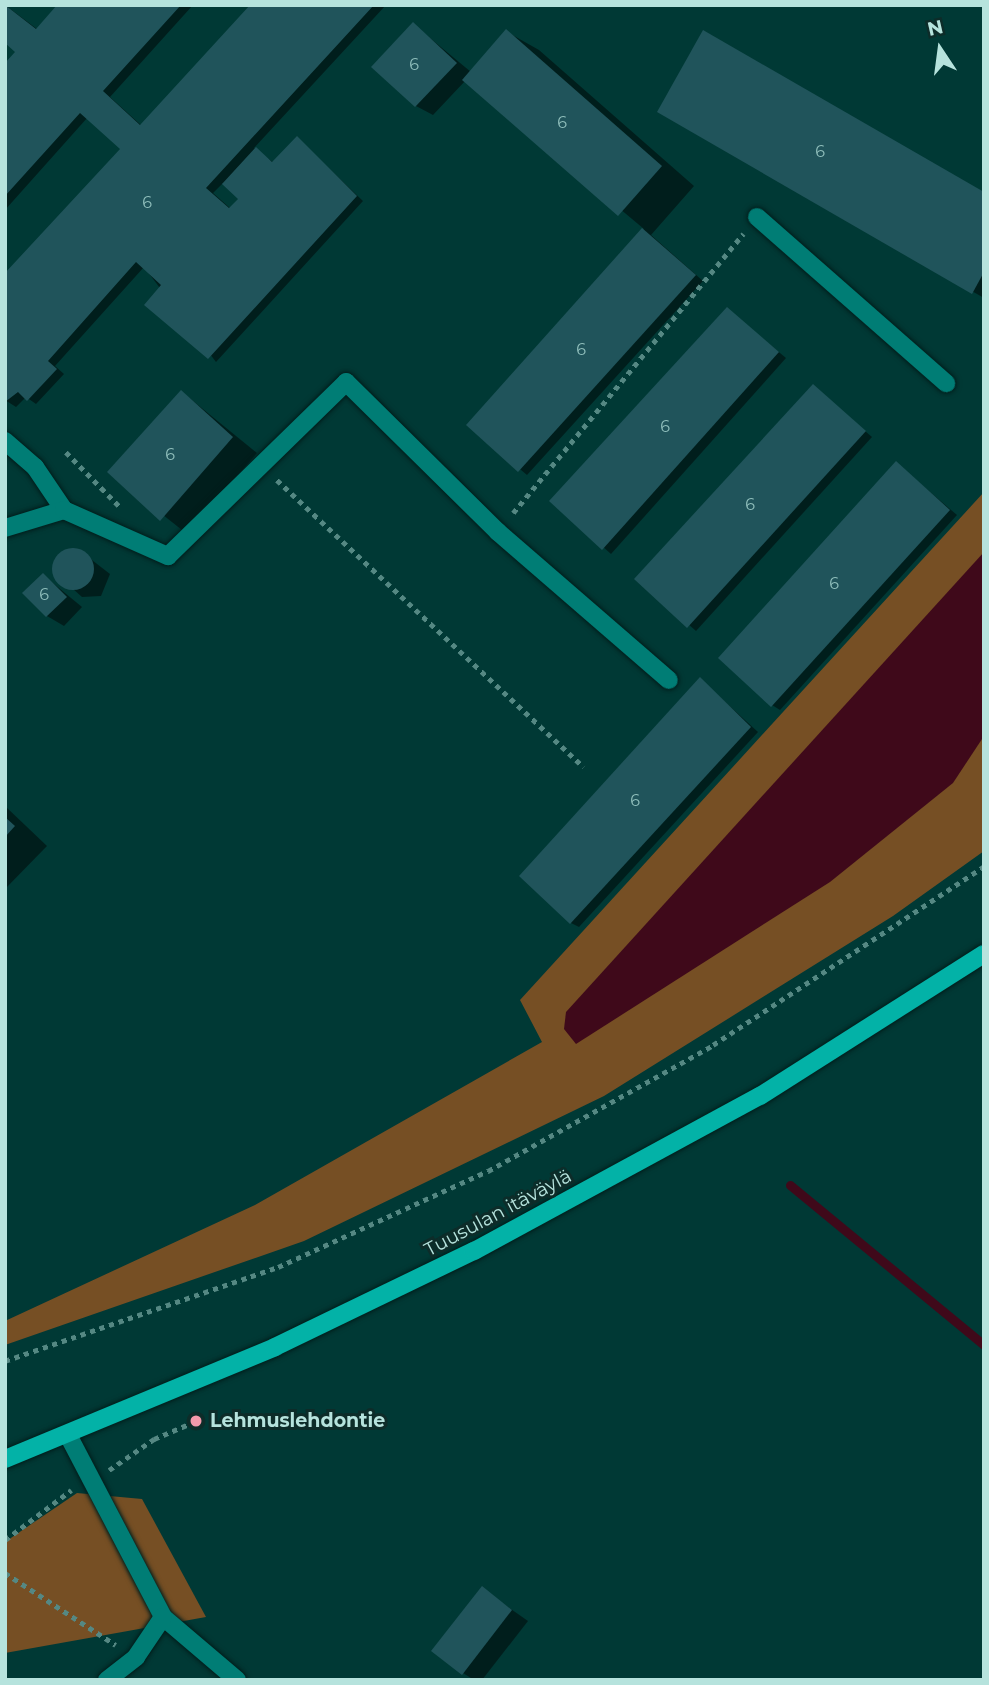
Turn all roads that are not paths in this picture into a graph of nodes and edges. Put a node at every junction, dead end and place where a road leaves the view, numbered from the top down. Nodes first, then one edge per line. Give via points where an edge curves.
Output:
1 (757, 217) road end
2 (946, 383) dead end
3 (5, 441) edge
4 (64, 510) junction
5 (5, 528) edge
6 (670, 680) dead end
7 (984, 954) edge
8 (68, 1436) junction
9 (5, 1459) edge
10 (163, 1617) junction
11 (107, 1680) edge
12 (237, 1680) edge

1 - 2 street
3 - 4 street via 35,467
4 - 5 street
4 - 6 street via 168,556 346,382 498,531
7 - 8 main road, Tuusulan itäväylä via 760,1096 474,1251 275,1347
8 - 9 main road, Tuusulan itäväylä
8 - 10 street
10 - 11 street via 136,1657
10 - 12 street

